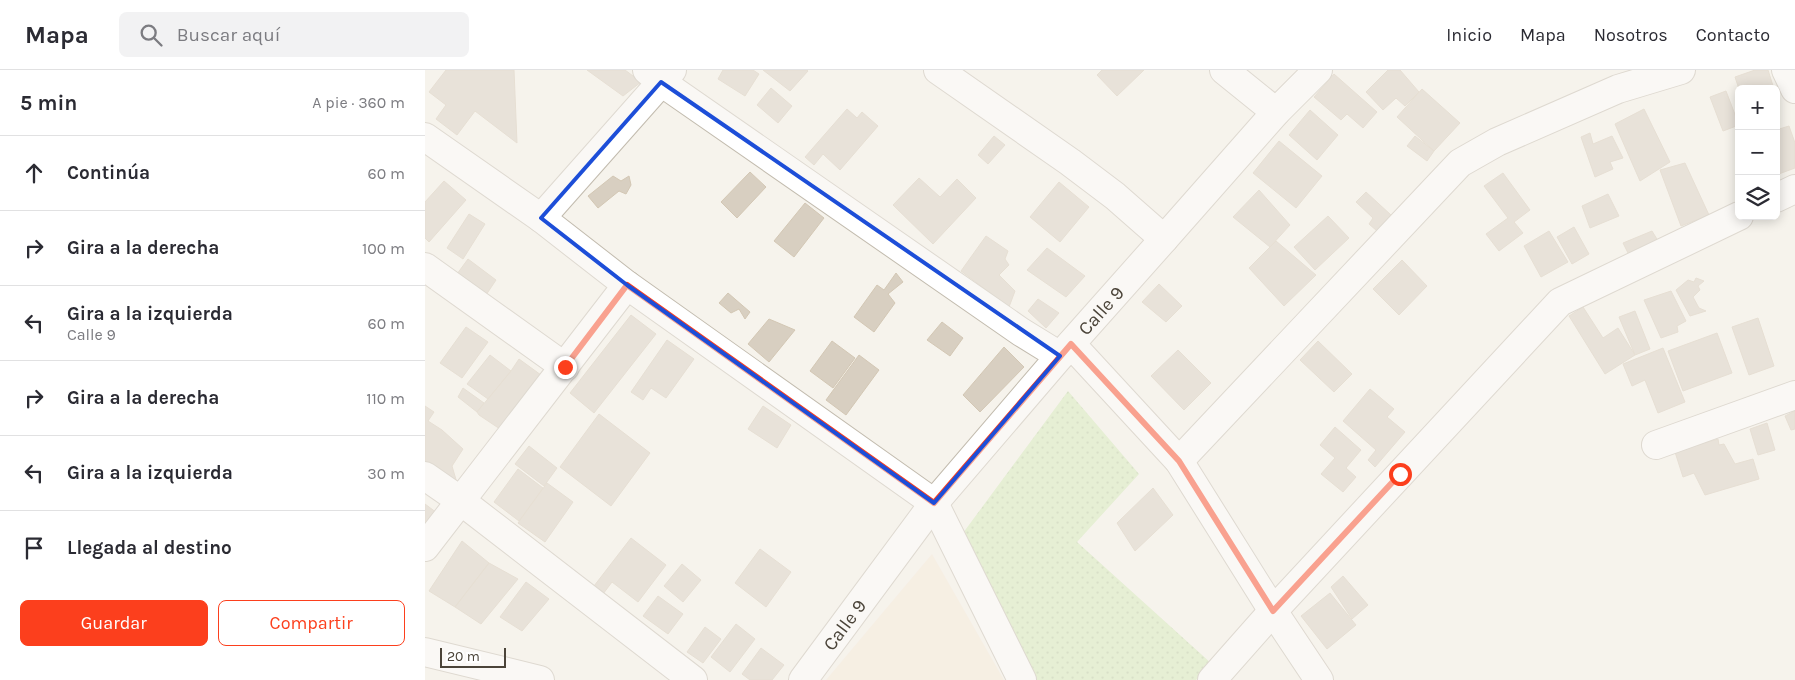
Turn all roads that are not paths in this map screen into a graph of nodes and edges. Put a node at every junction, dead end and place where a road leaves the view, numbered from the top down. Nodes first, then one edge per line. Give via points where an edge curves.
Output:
1 (938, 70) edge
2 (1224, 70) edge
3 (1318, 70) edge
4 (1681, 70) edge
5 (1786, 70) edge
6 (660, 74) edge
7 (1614, 80) edge
8 (1795, 89) edge
9 (1276, 112) junction
10 (425, 137) edge
11 (1795, 189) edge
12 (1780, 196) edge
13 (541, 218) junction
14 (1735, 218) edge
15 (1164, 239) junction
16 (425, 267) edge
17 (627, 285) junction
18 (1066, 350) junction
19 (565, 367) junction
20 (1795, 395) edge
21 (1657, 445) dead end
22 (1179, 461) junction
23 (425, 476) edge
24 (461, 502) junction
25 (934, 503) junction
26 (425, 548) edge
27 (1273, 611) junction
28 (425, 652) edge
29 (539, 680) edge
30 (693, 680) edge
31 (803, 680) edge
32 (1022, 680) edge
33 (1212, 680) edge
34 (1319, 680) edge

1 - 15 street via 1107,190
2 - 9 street
3 - 9 street, Calle 9
4 - 7 street
5 - 8 street
6 - 13 street
6 - 18 street via 1021,332
7 - 22 street via 1460,163
9 - 15 street, Calle 9
10 - 13 street
11 - 12 street
13 - 17 street
14 - 27 street via 1560,302
15 - 18 street, Calle 9
16 - 19 street
17 - 19 street
17 - 25 street
18 - 22 street
18 - 25 street, Calle 9
19 - 24 street
20 - 21 street
22 - 27 street
23 - 24 street
24 - 26 street
24 - 30 street
25 - 31 street, Calle 9
25 - 32 street
27 - 33 street
27 - 34 street
28 - 29 street

